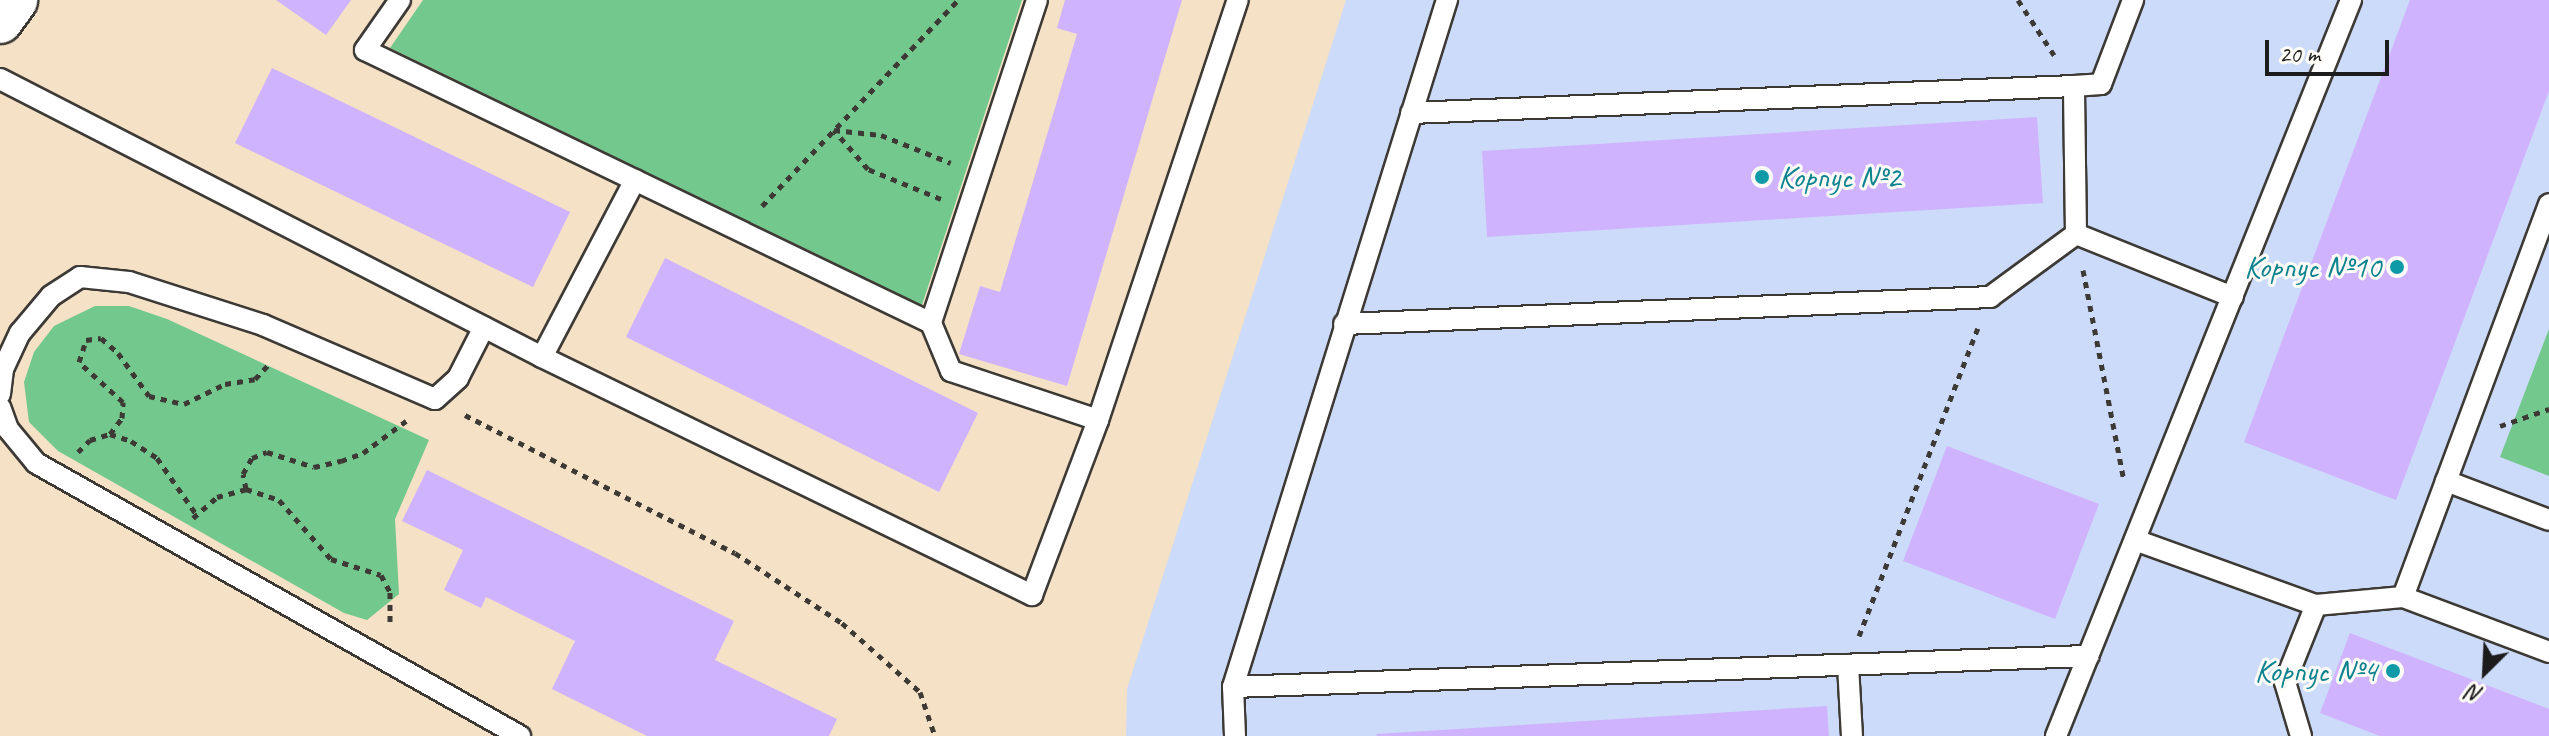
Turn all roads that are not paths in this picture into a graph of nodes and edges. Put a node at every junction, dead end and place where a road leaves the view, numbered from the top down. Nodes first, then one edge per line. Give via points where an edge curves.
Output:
1 (15, 0) edge
2 (400, 0) edge
3 (1037, 0) edge
4 (1238, 0) edge
5 (1447, 0) edge
6 (2133, 0) edge
7 (2351, 0) edge
8 (0, 21) edge
9 (0, 79) edge
10 (2074, 86) junction
11 (1411, 113) junction
12 (635, 180) junction
13 (2549, 204) edge
14 (2076, 234) junction
15 (2233, 297) junction
16 (931, 323) junction
17 (1344, 324) junction
18 (484, 327) junction
19 (542, 357) junction
20 (0, 394) edge
21 (0, 407) edge
22 (1098, 420) junction
23 (2446, 481) junction
24 (2549, 520) edge
25 (2135, 540) junction
26 (2403, 597) junction
27 (2316, 605) junction
28 (2549, 652) edge
29 (2088, 656) junction
30 (1848, 665) junction
31 (1233, 687) junction
32 (520, 736) edge
33 (1235, 736) edge
34 (1852, 736) edge
35 (2056, 736) edge
36 (2301, 736) edge

1 - 8 street
2 - 12 lane via 365,50
3 - 16 lane
4 - 22 lane
5 - 11 lane
6 - 10 lane via 2101,84
7 - 15 lane
9 - 18 lane
10 - 11 lane
10 - 14 lane
11 - 17 lane
12 - 16 lane
12 - 19 lane
13 - 23 lane
14 - 15 lane
14 - 17 lane via 1990,297
15 - 25 lane
16 - 22 lane via 951,371
17 - 31 lane
18 - 19 lane
18 - 20 lane via 458,378 435,399 294,338 129,282 80,277 51,296 20,333 3,369
19 - 22 lane via 1032,595
21 - 32 lane via 36,463
23 - 24 lane
23 - 26 lane
25 - 27 lane
25 - 29 lane
26 - 27 lane
26 - 28 lane
27 - 36 lane via 2285,682
29 - 30 lane
29 - 35 lane
30 - 31 lane
30 - 34 lane
31 - 33 lane

